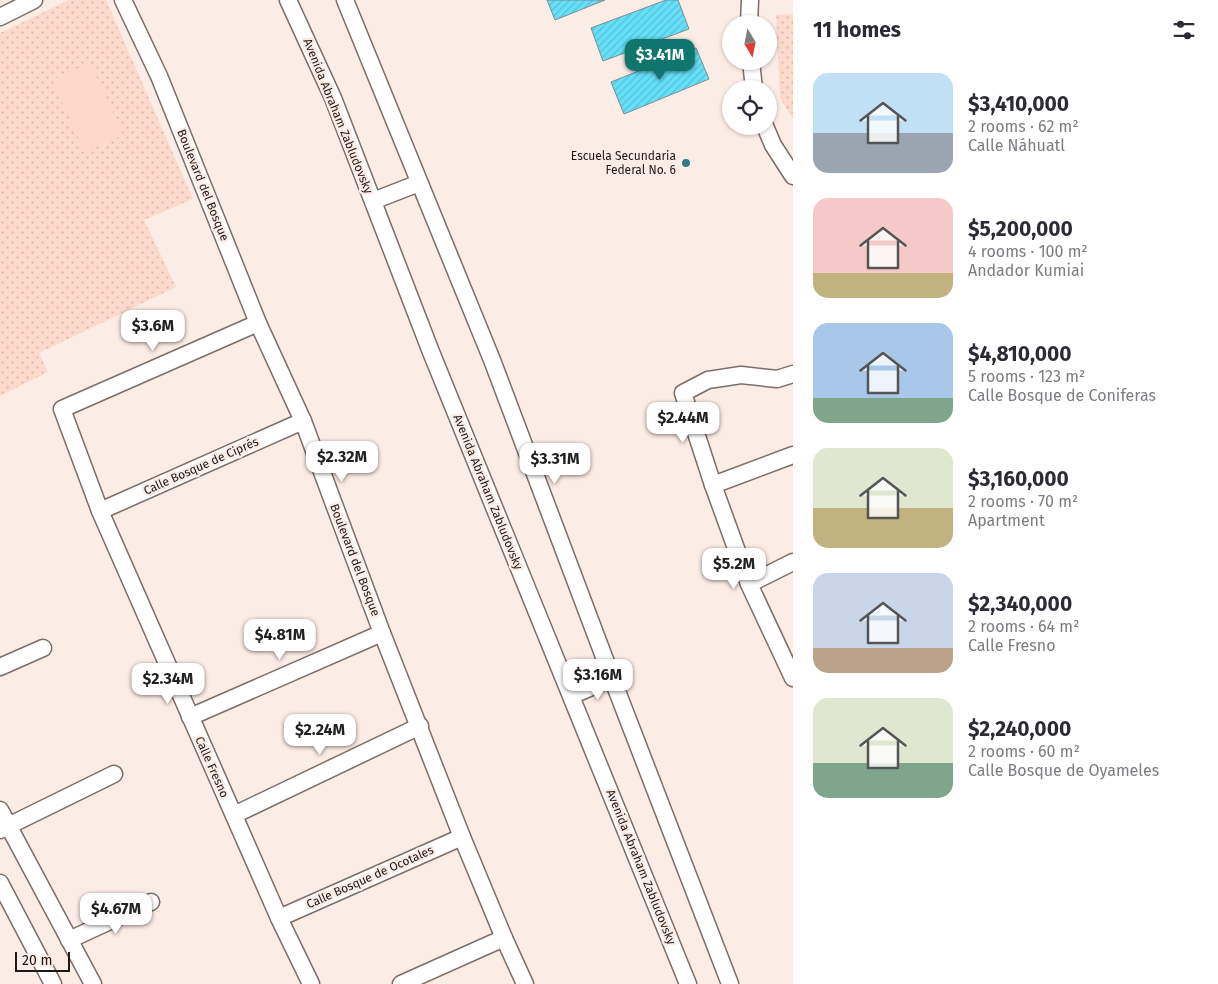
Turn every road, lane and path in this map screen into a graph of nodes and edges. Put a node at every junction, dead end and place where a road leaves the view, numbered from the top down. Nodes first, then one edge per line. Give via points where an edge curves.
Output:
1 (34, 0) edge
2 (123, 0) edge
3 (288, 0) edge
4 (345, 0) edge
5 (750, 0) edge
6 (749, 15) edge
7 (0, 17) edge
8 (768, 135) edge
9 (793, 176) edge
10 (420, 183) junction
11 (373, 201) junction
12 (258, 323) junction
13 (793, 374) edge
14 (302, 421) junction
15 (793, 455) edge
16 (713, 485) junction
17 (100, 511) junction
18 (793, 562) edge
19 (749, 584) junction
20 (382, 633) junction
21 (43, 648) dead end
22 (0, 667) edge
23 (612, 678) junction
24 (793, 678) edge
25 (572, 696) junction
26 (190, 717) junction
27 (420, 726) junction
28 (114, 774) dead end
29 (0, 810) edge
30 (234, 815) junction
31 (4, 828) edge
32 (462, 837) junction
33 (0, 884) edge
34 (151, 902) dead end
35 (279, 918) junction
36 (504, 938) junction
37 (69, 940) junction
38 (53, 984) edge
39 (93, 984) edge
40 (311, 984) edge
41 (401, 984) edge
42 (525, 984) edge
43 (688, 984) edge
44 (730, 984) edge

1 - 7 street
2 - 12 street, Boulevard del Bosque via 159,76
3 - 11 street, Avenida Abraham Zabludovsky via 333,98
4 - 10 street
5 - 6 street
8 - 9 street
10 - 11 street
10 - 23 street via 492,360
11 - 25 street, Avenida Abraham Zabludovsky
12 - 14 street, Boulevard del Bosque
12 - 17 street, Calle Fresno via 62,409
13 - 16 street via 777,378 741,375 708,380 683,393
14 - 17 street, Calle Bosque de Ciprés
14 - 20 street, Boulevard del Bosque
15 - 16 street
16 - 19 street
17 - 26 street, Calle Fresno
18 - 19 street
19 - 24 street
20 - 26 street
20 - 27 street, Boulevard del Bosque
21 - 22 street
23 - 25 street
23 - 44 street
25 - 43 street, Avenida Abraham Zabludovsky
26 - 30 street, Calle Fresno
27 - 30 street
27 - 32 street, Boulevard del Bosque
28 - 31 street
29 - 31 street
30 - 35 street, Calle Fresno
31 - 37 street
32 - 35 street, Calle Bosque de Ocotales
32 - 36 street, Boulevard del Bosque
33 - 38 street
34 - 37 street
35 - 40 street, Calle Fresno
36 - 41 street
36 - 42 street, Boulevard del Bosque
37 - 39 street

